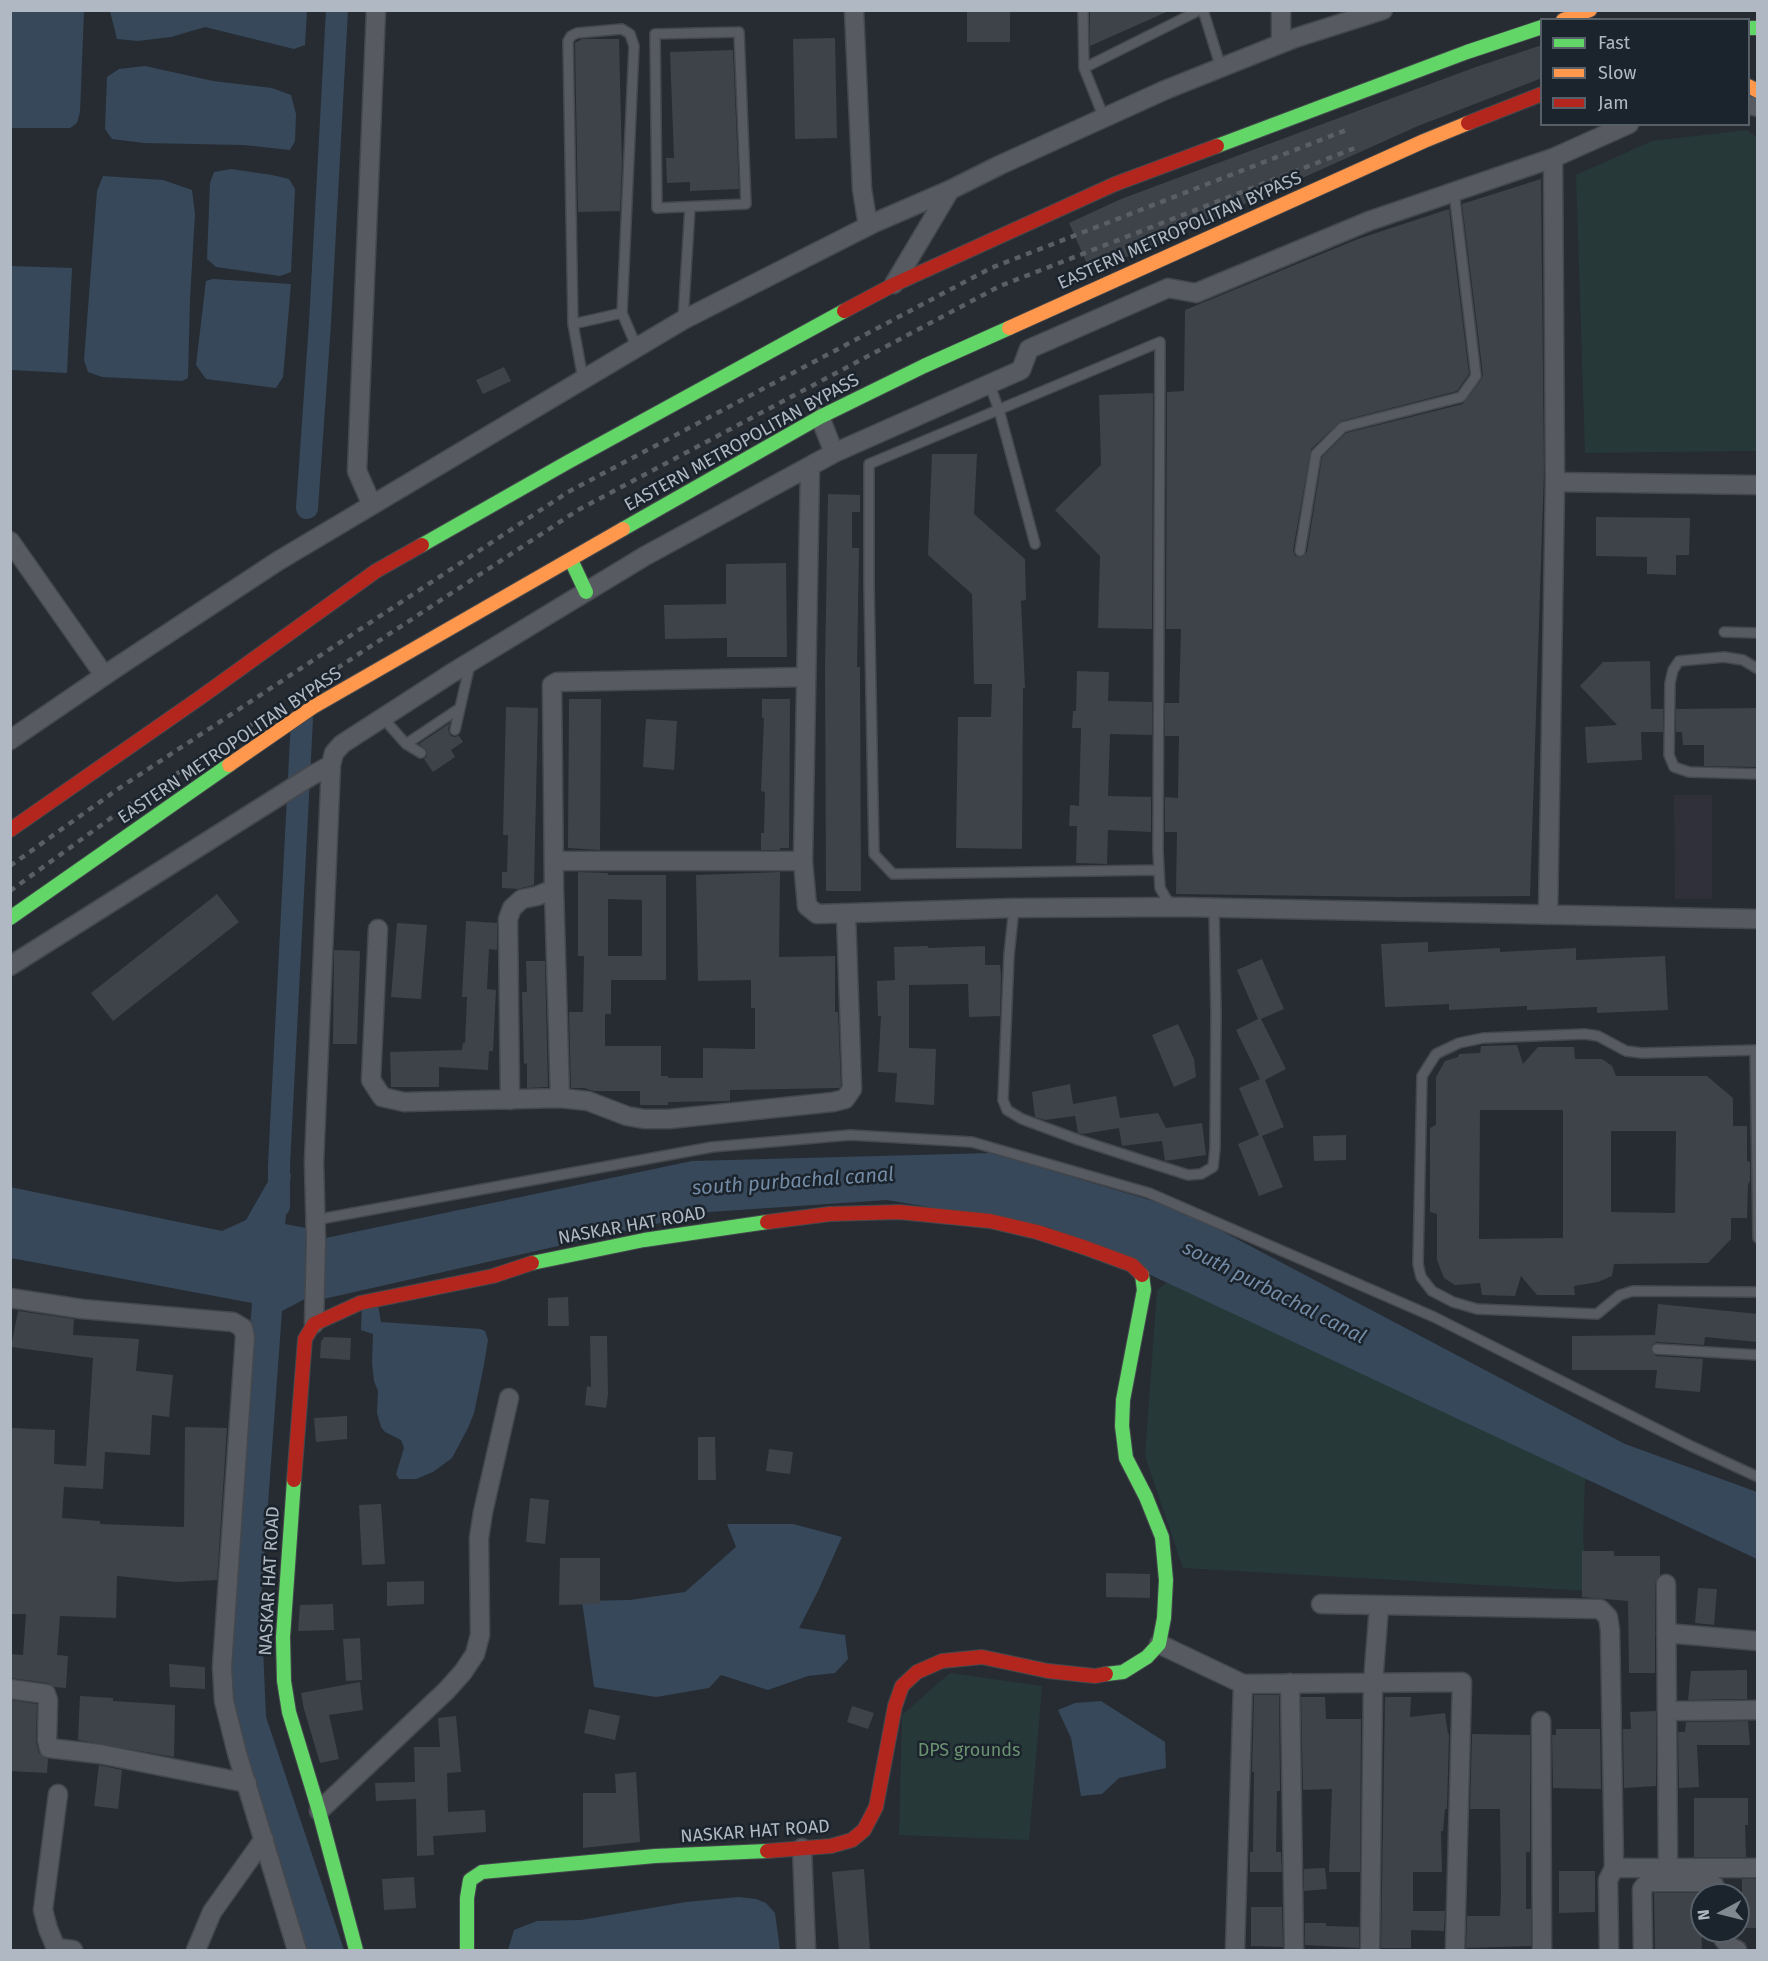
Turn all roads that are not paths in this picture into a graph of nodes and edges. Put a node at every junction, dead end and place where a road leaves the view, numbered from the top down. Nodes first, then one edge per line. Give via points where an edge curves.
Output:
1 (376, 10) edge
2 (854, 10) edge
3 (1083, 10) edge
4 (1201, 10) edge
5 (1281, 10) edge
6 (1383, 10) edge
7 (1590, 10) edge
8 (1568, 18) edge
9 (1540, 28) edge
10 (1281, 43) junction
11 (1084, 68) junction
12 (1221, 68) junction
13 (1540, 95) edge
14 (1104, 118) junction
15 (1625, 126) edge
16 (1553, 158) junction
17 (950, 190) junction
18 (1454, 192) junction
19 (690, 207) junction
20 (868, 226) junction
21 (893, 285) junction
22 (621, 313) junction
23 (683, 320) junction
24 (573, 324) junction
25 (637, 348) junction
26 (583, 379) junction
27 (989, 383) junction
28 (999, 410) junction
29 (820, 417) junction
30 (834, 453) junction
31 (810, 467) junction
32 (1555, 482) junction
33 (1758, 485) edge
34 (372, 505) junction
35 (10, 541) edge
36 (1035, 544) dead end
37 (1300, 551) dead end
38 (571, 560) junction
39 (586, 592) junction
40 (1724, 632) dead end
41 (1758, 633) edge
42 (471, 661) junction
43 (1758, 669) edge
44 (104, 675) junction
45 (806, 677) junction
46 (460, 708) junction
47 (383, 718) junction
48 (455, 730) dead end
49 (10, 740) edge
50 (406, 744) junction
51 (421, 753) dead end
52 (332, 765) junction
53 (1758, 774) edge
54 (10, 830) edge
55 (554, 861) junction
56 (803, 861) junction
57 (1160, 870) junction
58 (554, 889) junction
59 (1182, 907) junction
60 (1014, 908) junction
61 (1214, 908) junction
62 (846, 914) junction
63 (1548, 915) junction
64 (10, 918) edge
65 (1758, 919) edge
66 (378, 929) dead end
67 (10, 966) edge
68 (1756, 1050) edge
69 (560, 1098) junction
70 (510, 1100) junction
71 (315, 1220) junction
72 (1758, 1238) edge
73 (1758, 1292) edge
74 (10, 1298) edge
75 (314, 1324) junction
76 (1657, 1349) dead end
77 (1758, 1355) edge
78 (509, 1398) dead end
79 (1758, 1477) edge
80 (1666, 1584) dead end
81 (1321, 1604) dead end
82 (1379, 1605) junction
83 (1666, 1633) junction
84 (1758, 1641) edge
85 (1159, 1644) junction
86 (1290, 1683) junction
87 (1373, 1683) junction
88 (1243, 1684) junction
89 (10, 1689) edge
90 (1758, 1710) edge
91 (1668, 1711) junction
92 (1541, 1721) dead end
93 (248, 1784) junction
94 (58, 1794) dead end
95 (319, 1811) junction
96 (264, 1839) junction
97 (802, 1848) junction
98 (1614, 1868) junction
99 (1668, 1868) junction
100 (1758, 1868) edge
101 (1710, 1883) edge
102 (73, 1950) edge
103 (196, 1950) edge
104 (297, 1950) edge
105 (356, 1950) edge
106 (467, 1950) edge
107 (806, 1950) edge
108 (1235, 1950) edge
109 (1294, 1950) edge
110 (1370, 1950) edge
111 (1455, 1950) edge
112 (1542, 1950) edge
113 (1609, 1950) edge
114 (1643, 1950) edge

1 - 34 street via 357,471
2 - 20 street via 862,189
3 - 11 lane
4 - 11 lane
4 - 12 lane
5 - 10 street
6 - 10 street
7 - 8 main road
9 - 21 main road via 1115,184
10 - 12 street
11 - 14 lane
12 - 14 street
13 - 29 main road, EASTERN METROPOLITAN BYPASS via 1413,146 924,366
14 - 17 street
15 - 16 street
16 - 18 street
16 - 32 street
17 - 20 street
17 - 21 street
18 - 27 street via 1369,221 1196,293 1168,288 1029,349 1021,370
18 - 37 lane via 1476,376 1461,397 1343,427 1316,454
19 - 19 lane via 657,208 655,34 739,32 746,204
19 - 23 lane
20 - 23 street
21 - 54 main road via 376,571
22 - 24 lane
22 - 24 lane via 633,46 630,34 622,29 577,33 568,41
22 - 25 lane
23 - 25 street
24 - 26 lane
25 - 26 street
26 - 34 street
27 - 28 lane
27 - 30 street
28 - 36 lane
28 - 57 lane via 1160,342
28 - 57 lane via 869,464 873,854 893,874
29 - 30 street
29 - 38 main road, EASTERN METROPOLITAN BYPASS
30 - 31 street
31 - 39 street
31 - 45 street
32 - 33 street
32 - 63 street
34 - 44 street via 278,561
35 - 44 street
38 - 39 main road
38 - 64 main road, EASTERN METROPOLITAN BYPASS via 314,707
39 - 42 street
40 - 41 lane
42 - 46 lane
42 - 47 street
43 - 53 lane via 1743,660 1724,657 1679,661 1670,683 1669,755 1674,767 1689,772
44 - 49 street
45 - 55 street via 556,682 552,685
45 - 56 street
46 - 48 lane
46 - 50 lane
47 - 50 lane
47 - 52 street via 342,744 334,753
50 - 51 lane
52 - 67 street
52 - 71 street via 314,1162
55 - 56 street
55 - 58 street
56 - 62 street via 807,906 817,914
57 - 59 lane via 1160,888 1167,900
58 - 69 street
58 - 70 street via 522,899 512,908 508,919
59 - 60 street
59 - 61 street
60 - 61 lane via 1003,1100 1007,1110 1079,1140 1188,1175 1201,1174 1213,1167 1215,1148
60 - 62 street
61 - 63 street
62 - 69 street via 852,1089 845,1098 669,1119 627,1116 588,1101
63 - 65 street
66 - 70 street via 371,1080 382,1097 404,1102
68 - 72 lane
68 - 73 lane via 1642,1053 1626,1051 1598,1036 1585,1034 1483,1038 1459,1043 1436,1054 1422,1076 1418,1264 1421,1277 1432,1291 1477,1309 1597,1314 1620,1295 1633,1291
69 - 70 street
71 - 75 street
71 - 79 lane via 712,1147 850,1135 972,1142 1149,1193 1434,1317
74 - 93 street via 82,1309 233,1322 243,1328 222,1666 228,1717
75 - 85 main road, NASKAR HAT ROAD via 360,1302 493,1276 579,1253 830,1214 898,1212 990,1221 1096,1251 1132,1265 1142,1275 1144,1290 1123,1400 1122,1426 1126,1458 1162,1537 1166,1580
75 - 95 main road, NASKAR HAT ROAD via 305,1340 283,1637 289,1712
76 - 77 lane
78 - 95 street via 478,1538 480,1635 474,1654 447,1690
80 - 83 street
81 - 82 street
82 - 87 street
82 - 98 street via 1600,1609 1608,1617
83 - 84 street
83 - 91 street
85 - 88 street
85 - 97 main road, NASKAR HAT ROAD via 1123,1672 1095,1676 982,1657 942,1661 916,1672 902,1686 895,1706 876,1808 864,1830 852,1840
86 - 87 street
86 - 88 street
86 - 109 street
87 - 110 street
87 - 111 street via 1461,1682
88 - 108 street
89 - 93 street via 46,1694 49,1748 100,1754
90 - 91 street
91 - 99 street
92 - 112 street
93 - 96 street
94 - 102 street via 43,1910 57,1948
95 - 105 main road, NASKAR HAT ROAD
96 - 103 street via 212,1912
96 - 104 street
97 - 106 main road, NASKAR HAT ROAD via 655,1856 482,1872 470,1880
97 - 107 street
98 - 99 street
98 - 113 street via 1608,1880
99 - 100 street
101 - 114 street via 1648,1882 1642,1889

